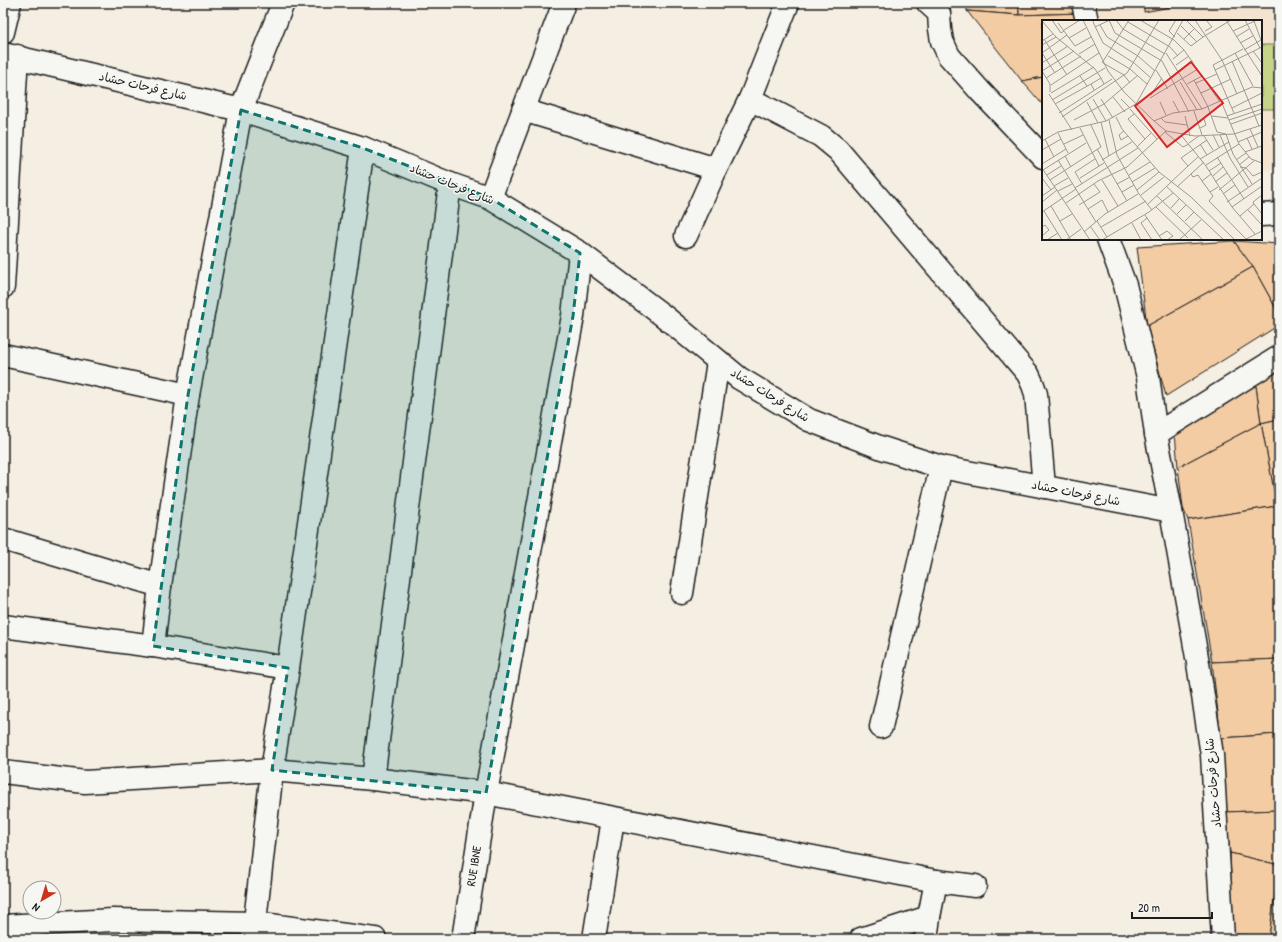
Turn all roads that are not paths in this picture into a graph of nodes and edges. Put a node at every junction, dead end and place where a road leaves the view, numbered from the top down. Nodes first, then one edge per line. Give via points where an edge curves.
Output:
1 (10, 3) edge
2 (283, 3) edge
3 (564, 3) edge
4 (788, 3) edge
5 (1082, 3) edge
6 (935, 6) edge
7 (1087, 20) edge
8 (3, 32) edge
9 (10, 55) edge
10 (750, 99) junction
11 (242, 110) junction
12 (523, 110) junction
13 (363, 148) junction
14 (1042, 156) edge
15 (716, 169) junction
16 (450, 184) junction
17 (490, 198) junction
18 (1279, 214) edge
19 (1262, 215) edge
20 (686, 236) dead end
21 (1108, 240) edge
22 (580, 253) junction
23 (3, 287) edge
24 (3, 355) edge
25 (1279, 357) edge
26 (718, 362) junction
27 (188, 395) junction
28 (1156, 434) junction
29 (941, 467) junction
30 (1044, 487) junction
31 (1171, 511) junction
32 (3, 539) edge
33 (160, 586) junction
34 (682, 593) dead end
35 (3, 626) edge
36 (153, 646) junction
37 (288, 668) junction
38 (880, 727) dead end
39 (272, 770) junction
40 (3, 772) edge
41 (372, 779) junction
42 (486, 793) junction
43 (613, 819) junction
44 (936, 881) junction
45 (976, 886) dead end
46 (928, 917) junction
47 (3, 926) edge
48 (254, 931) edge
49 (375, 939) edge
50 (463, 939) edge
51 (594, 939) edge
52 (861, 939) edge
53 (926, 939) edge
54 (1223, 939) edge

1 - 8 street
2 - 11 street
3 - 12 street
4 - 10 street
5 - 7 street
6 - 14 street via 942,41 949,56
9 - 11 street, شارع فرحات حشاد
9 - 23 street
10 - 15 street
10 - 30 street via 821,136 838,150 1028,374 1036,394
11 - 13 street, شارع فرحات حشاد
11 - 27 street
12 - 15 street
12 - 17 street
13 - 16 street, شارع فرحات حشاد
13 - 37 street
15 - 20 street
16 - 17 street, شارع فرحات حشاد
16 - 41 street
17 - 22 street, شارع فرحات حشاد
18 - 19 street
21 - 28 street via 1125,285 1148,377
22 - 26 street, شارع فرحات حشاد via 665,317
22 - 42 street, RUE IBNE via 573,316
24 - 27 street
25 - 28 street
26 - 29 street, شارع فرحات حشاد via 739,378 809,420
26 - 34 street
27 - 33 street
28 - 31 street
29 - 30 street, شارع فرحات حشاد
29 - 38 street
30 - 31 street, شارع فرحات حشاد
31 - 54 street, شارع فرحات حشاد via 1212,755
32 - 33 street
33 - 36 street
35 - 36 street
36 - 37 street
37 - 39 street
39 - 40 street via 85,782
39 - 41 street
39 - 48 street
41 - 42 street
42 - 43 street
42 - 50 street, RUE IBNE
43 - 44 street
43 - 51 street
44 - 45 street
44 - 46 street
46 - 52 street
46 - 53 street
47 - 48 street via 112,920
48 - 49 street

